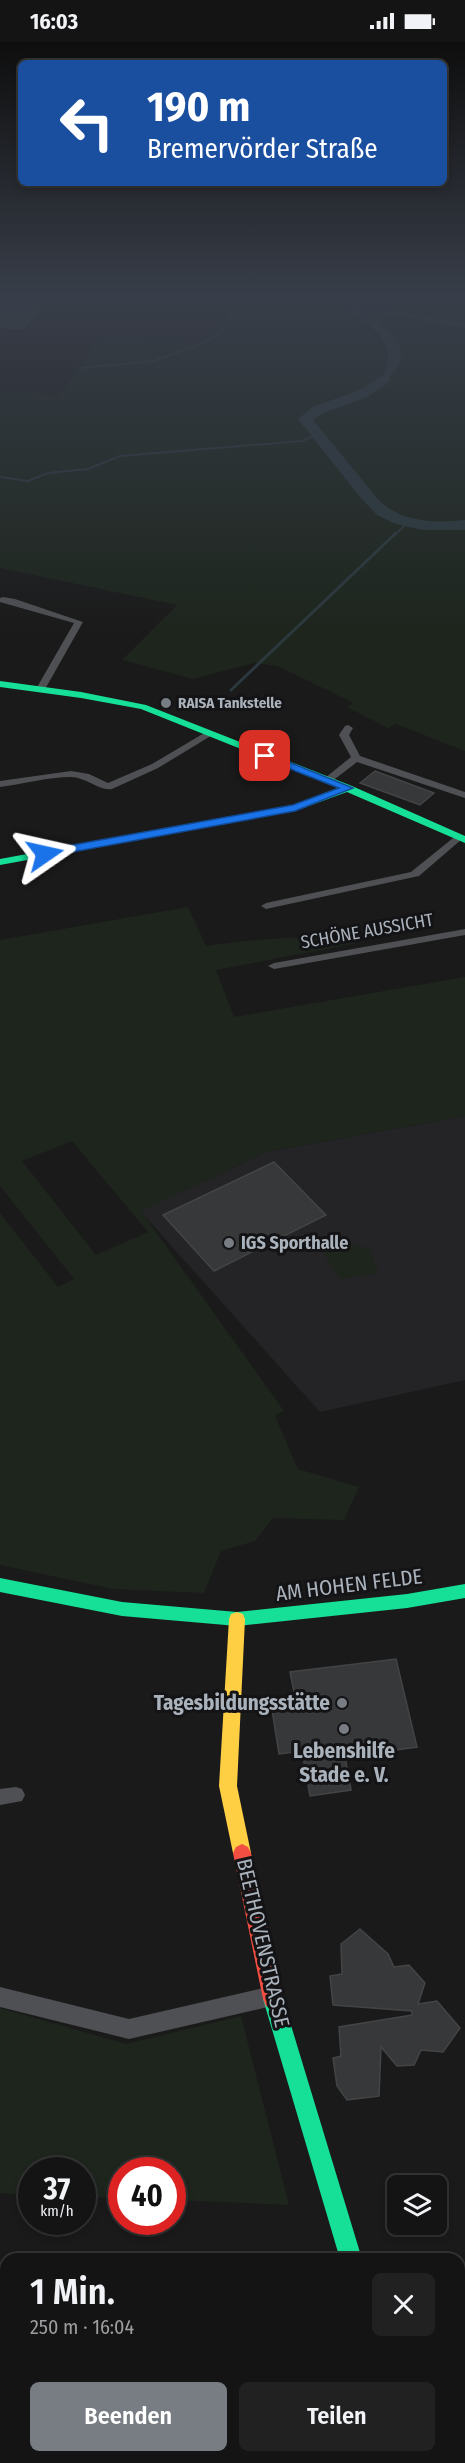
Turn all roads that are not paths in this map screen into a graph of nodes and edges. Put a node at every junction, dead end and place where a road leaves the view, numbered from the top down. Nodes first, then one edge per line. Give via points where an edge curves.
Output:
1 (3, 600) dead end
2 (0, 684) edge
3 (40, 689) junction
4 (348, 728) dead end
5 (209, 734) junction
6 (356, 758) junction
7 (328, 780) junction
8 (0, 784) edge
9 (348, 788) junction
10 (465, 795) edge
11 (462, 839) edge
12 (0, 862) edge
13 (266, 906) dead end
14 (465, 932) edge
15 (274, 966) dead end
16 (0, 1585) edge
17 (465, 1591) edge
18 (237, 1619) junction
19 (272, 1996) junction
20 (0, 1997) edge
21 (349, 2253) edge

1 - 3 street via 80,622
2 - 3 street
3 - 5 street via 143,707
4 - 6 street via 344,735
5 - 7 street
5 - 8 street via 155,766 108,787 86,776 71,774
6 - 7 street
6 - 10 street
7 - 9 street
9 - 11 street
9 - 12 street via 295,808
11 - 13 street via 415,874
14 - 15 street, SCHÖNE AUSSICHT
16 - 18 street, AM HOHEN FELDE via 122,1609
17 - 18 street, AM HOHEN FELDE
18 - 19 street, BEETHOVENSTRASSE via 228,1786
19 - 20 street via 129,2028
19 - 21 street, BEETHOVENSTRASSE

